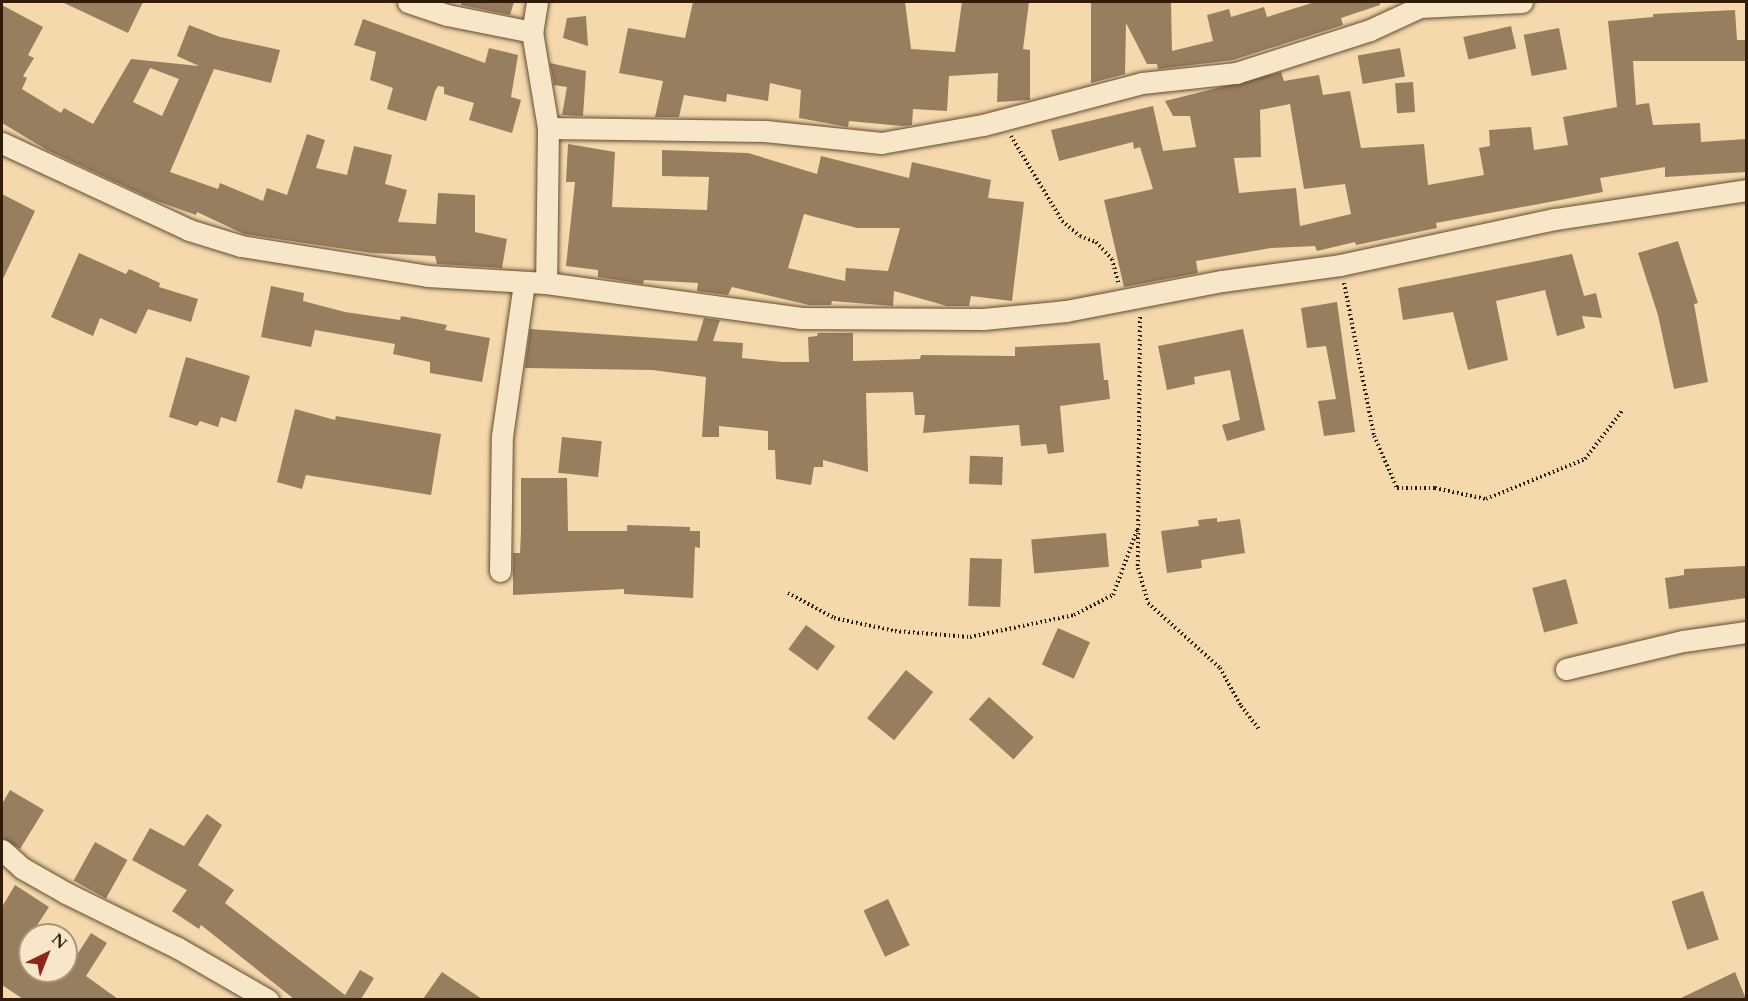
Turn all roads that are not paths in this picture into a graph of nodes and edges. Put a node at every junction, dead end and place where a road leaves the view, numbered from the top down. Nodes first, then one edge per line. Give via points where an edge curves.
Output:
1 (408, 2) edge
2 (537, 2) edge
3 (1522, 2) edge
4 (1419, 4) edge
5 (532, 32) junction
6 (548, 128) junction
7 (2, 143) edge
8 (1746, 190) edge
9 (546, 283) junction
10 (524, 284) junction
11 (500, 571) dead end
12 (1746, 632) edge
13 (1566, 669) dead end
14 (2, 850) edge
15 (268, 999) edge

1 - 5 street via 447,15
2 - 5 street
3 - 4 street
4 - 6 street via 1370,30 1236,73 1142,83 1002,120 881,143 765,131
5 - 6 street
6 - 9 street
7 - 10 street via 189,230 241,246 416,274
8 - 9 street via 1555,219 1340,265 1222,281 1066,312 983,318 800,318
9 - 10 street
10 - 11 street via 502,436
12 - 13 street via 1683,641
14 - 15 street via 22,868 66,893 178,948

